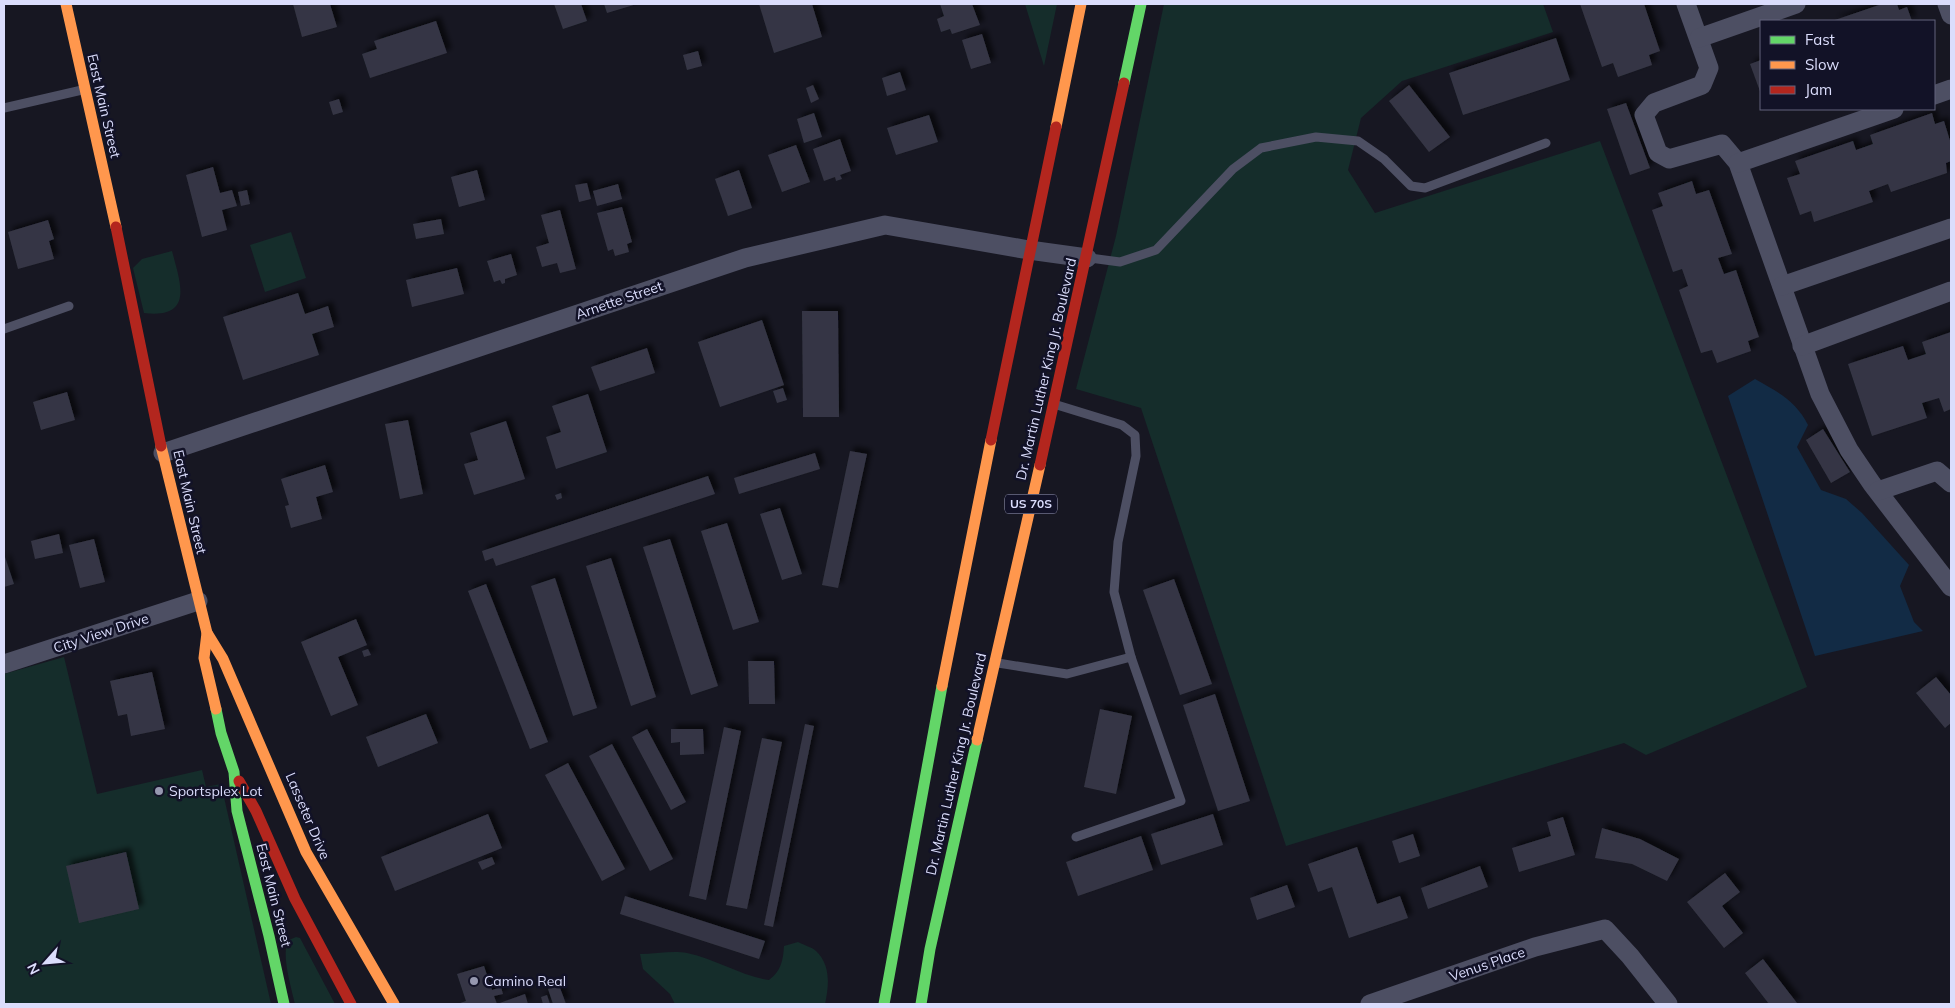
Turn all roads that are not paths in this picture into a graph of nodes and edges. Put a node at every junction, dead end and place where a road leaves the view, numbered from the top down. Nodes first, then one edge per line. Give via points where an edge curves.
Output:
1 (66, 4) edge
2 (1081, 4) edge
3 (1141, 4) edge
4 (1686, 4) edge
5 (1796, 4) edge
6 (1947, 4) edge
7 (1951, 15) edge
8 (1699, 38) junction
9 (85, 89) junction
10 (1951, 89) edge
11 (1935, 95) edge
12 (4, 108) edge
13 (1891, 110) edge
14 (1546, 143) dead end
15 (1738, 163) junction
16 (1951, 228) edge
17 (1030, 250) junction
18 (1087, 258) junction
19 (1782, 286) junction
20 (1951, 291) edge
21 (70, 306) dead end
22 (4, 329) edge
23 (1802, 346) junction
24 (1054, 404) junction
25 (163, 453) junction
26 (1947, 473) edge
27 (1878, 490) junction
28 (1951, 587) edge
29 (198, 601) junction
30 (207, 633) junction
31 (1131, 657) junction
32 (995, 662) junction
33 (4, 664) edge
34 (234, 772) junction
35 (1076, 838) dead end
36 (306, 852) junction
37 (281, 868) junction
38 (280, 894) dead end
39 (279, 927) dead end
40 (275, 962) junction
41 (284, 1004) edge
42 (350, 1004) edge
43 (394, 1004) edge
44 (884, 1004) edge
45 (921, 1004) edge
46 (1370, 1004) edge
47 (1668, 1004) edge

1 - 9 main road, East Main Street
2 - 17 main road, Dr. Martin Luther King Jr. Boulevard
3 - 18 main road, Dr. Martin Luther King Jr. Boulevard / US 70S
4 - 8 street
5 - 8 street
6 - 7 street
8 - 15 street via 1709,68 1702,85 1654,102 1644,115 1658,153 1669,159 1722,144
9 - 12 lane
9 - 25 main road, East Main Street
10 - 11 street
13 - 15 street
14 - 18 lane via 1424,188 1411,186 1384,159 1358,142 1316,137 1260,148 1233,169 1156,250 1120,262
15 - 19 street
16 - 19 street
17 - 18 street, Arnette Street
17 - 25 street, Arnette Street via 885,226 745,258
17 - 44 main road, Dr. Martin Luther King Jr. Boulevard via 950,641
18 - 24 main road, Dr. Martin Luther King Jr. Boulevard / US 70S
19 - 23 street
20 - 23 street
21 - 22 lane
23 - 27 street via 1820,394 1849,450
24 - 31 lane via 1122,425 1135,436 1136,456 1118,542 1114,592
24 - 32 main road, Dr. Martin Luther King Jr. Boulevard / US 70S
25 - 29 main road, East Main Street
26 - 27 street
27 - 28 street
29 - 30 main road, East Main Street
29 - 33 street, City View Drive
30 - 34 main road, East Main Street via 204,658 221,733
30 - 36 main road, Lasseter Drive via 242,700
31 - 32 lane via 1066,674
31 - 35 lane via 1181,801
32 - 45 main road, Dr. Martin Luther King Jr. Boulevard / US 70S via 930,949
34 - 37 main road
34 - 40 main road, East Main Street via 237,811
36 - 37 main road
36 - 43 main road, Lasseter Drive
37 - 38 main road
37 - 42 main road
39 - 40 main road
40 - 41 main road, East Main Street
46 - 47 street, Venus Place via 1535,947 1605,929

